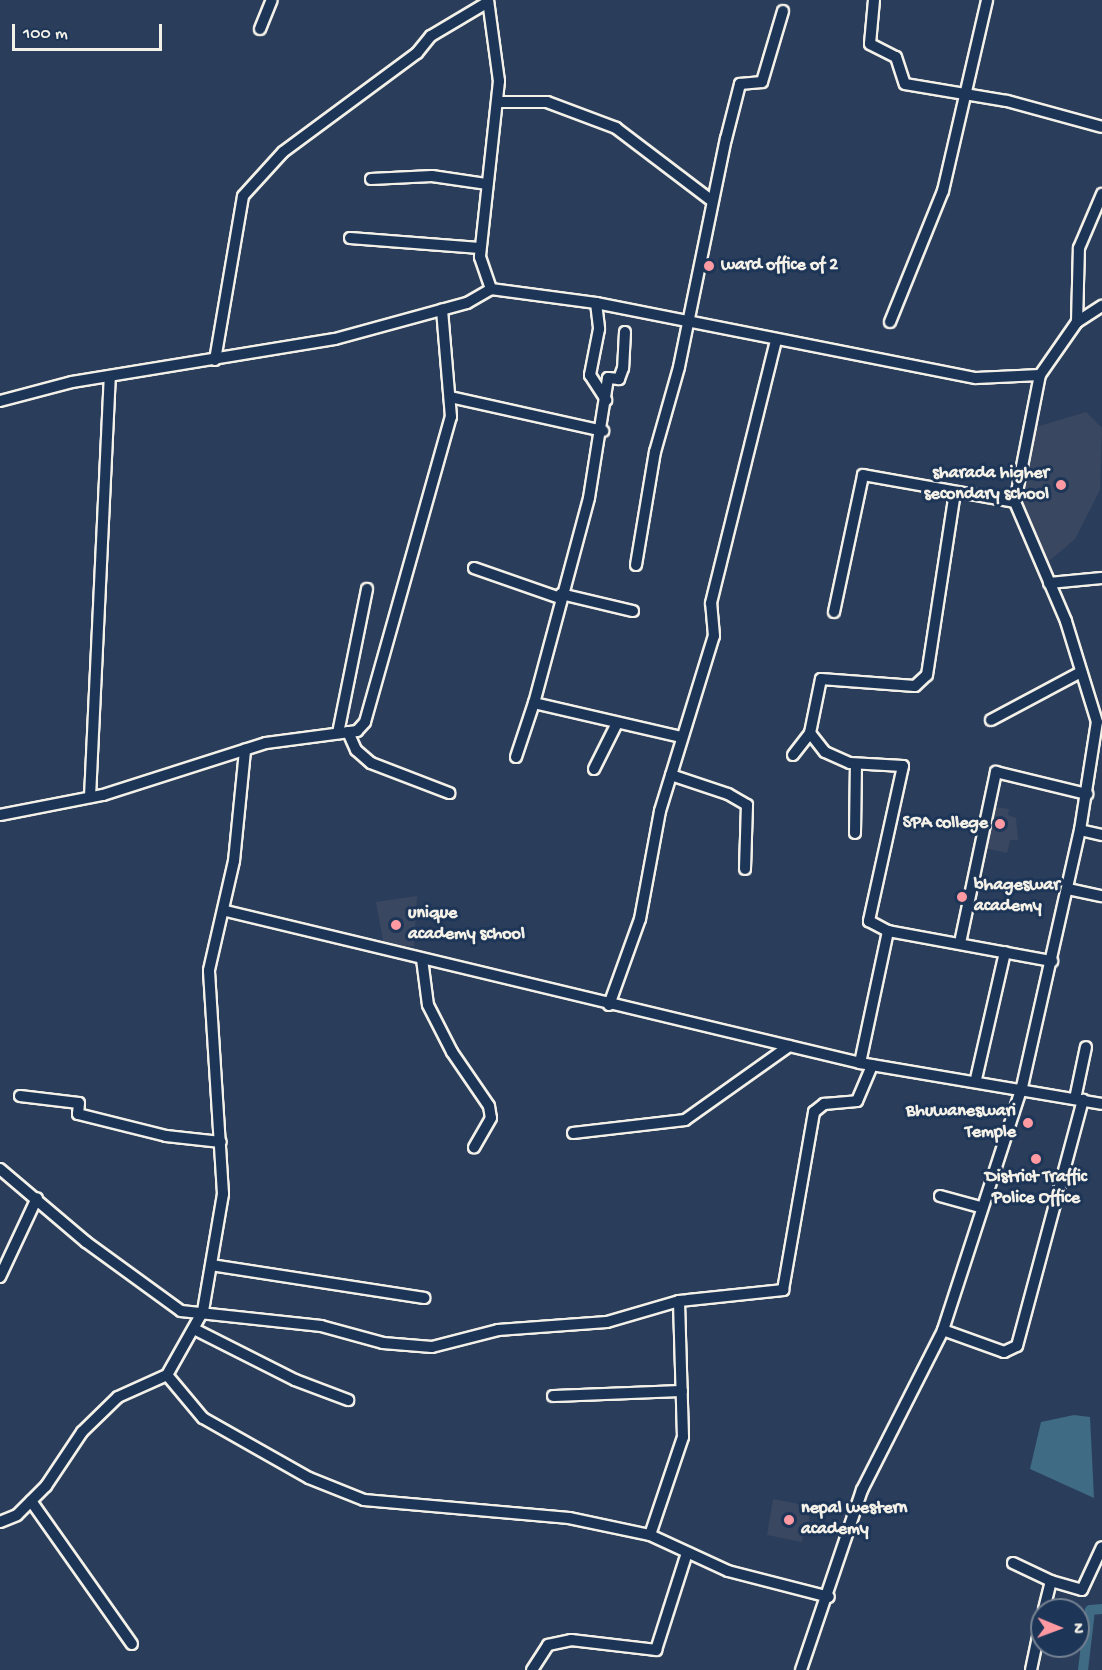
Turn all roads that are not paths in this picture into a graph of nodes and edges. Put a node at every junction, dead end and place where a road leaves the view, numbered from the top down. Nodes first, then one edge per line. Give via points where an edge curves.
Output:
1 (272, 0) edge
2 (874, 0) edge
3 (987, 0) edge
4 (488, 1) edge
5 (783, 11) dead end
6 (260, 29) dead end
7 (963, 97) junction
8 (497, 102) junction
9 (1102, 127) edge
10 (371, 179) dead end
11 (487, 183) junction
12 (1102, 194) edge
13 (711, 200) junction
14 (350, 238) dead end
15 (480, 248) junction
16 (491, 289) junction
17 (596, 303) junction
18 (1102, 306) edge
19 (442, 309) junction
20 (687, 320) junction
21 (890, 322) dead end
22 (1077, 322) junction
23 (625, 332) dead end
24 (776, 340) junction
25 (216, 360) junction
26 (1040, 375) junction
27 (110, 376) junction
28 (450, 397) junction
29 (606, 400) junction
30 (0, 401) edge
31 (603, 431) junction
32 (955, 492) junction
33 (1015, 502) junction
34 (636, 565) dead end
35 (474, 568) dead end
36 (1102, 578) edge
37 (1049, 583) junction
38 (367, 589) dead end
39 (561, 596) junction
40 (633, 611) dead end
41 (834, 612) dead end
42 (1081, 672) junction
43 (534, 703) junction
44 (991, 720) dead end
45 (1100, 722) edge
46 (616, 725) junction
47 (343, 733) junction
48 (810, 733) junction
49 (681, 737) junction
50 (245, 750) junction
51 (793, 755) dead end
52 (516, 757) dead end
53 (856, 765) junction
54 (594, 769) dead end
55 (671, 775) junction
56 (449, 793) dead end
57 (1087, 794) junction
58 (90, 797) junction
59 (0, 815) edge
60 (1080, 830) junction
61 (855, 833) dead end
62 (1102, 835) edge
63 (746, 869) dead end
64 (1068, 889) junction
65 (1102, 896) edge
66 (226, 911) junction
67 (888, 931) junction
68 (960, 943) junction
69 (1005, 952) junction
70 (422, 959) junction
71 (1052, 961) junction
72 (609, 1005) junction
73 (789, 1046) junction
74 (1086, 1047) dead end
75 (860, 1063) junction
76 (872, 1065) junction
77 (976, 1079) junction
78 (1022, 1087) junction
79 (20, 1096) dead end
80 (1079, 1100) junction
81 (1102, 1104) edge
82 (573, 1133) dead end
83 (220, 1142) junction
84 (474, 1148) dead end
85 (0, 1169) edge
86 (940, 1196) dead end
87 (37, 1198) junction
88 (980, 1207) junction
89 (211, 1265) junction
90 (0, 1277) edge
91 (424, 1298) dead end
92 (679, 1301) junction
93 (203, 1311) junction
94 (196, 1330) junction
95 (943, 1330) junction
96 (167, 1375) junction
97 (682, 1391) junction
98 (554, 1396) dead end
99 (348, 1400) dead end
100 (31, 1501) junction
101 (0, 1522) edge
102 (650, 1535) junction
103 (1102, 1547) edge
104 (687, 1553) junction
105 (1013, 1563) dead end
106 (1051, 1581) junction
107 (829, 1597) junction
108 (1047, 1598) edge
109 (132, 1644) dead end
110 (532, 1670) edge
111 (801, 1670) edge

1 - 6 street
2 - 7 street via 870,44 896,57 905,84
3 - 7 street
4 - 8 street
4 - 25 street via 431,36 417,53 283,152 243,196
5 - 13 street via 762,82 740,84
7 - 9 street via 1007,101
7 - 21 street via 942,191
8 - 11 street
8 - 13 street via 547,102 616,128
10 - 11 street via 432,176
11 - 15 street
12 - 22 street via 1079,248
13 - 20 street
14 - 15 street
15 - 16 street
16 - 17 street
16 - 19 street
17 - 20 street
17 - 29 street via 599,338 590,375
18 - 22 street
19 - 25 street via 335,339
19 - 28 street
20 - 24 street
20 - 34 street via 655,452
22 - 26 street
23 - 29 street via 623,368 619,379 608,378
24 - 26 street via 975,378
24 - 49 street via 711,603 714,636
25 - 27 street
26 - 33 street
27 - 30 street
27 - 58 street
28 - 31 street
28 - 47 street via 451,417 373,704 361,727
29 - 31 street
31 - 39 street
32 - 33 street
32 - 41 street via 862,475
32 - 48 street via 927,675 915,686 821,679
33 - 37 street
35 - 39 street
36 - 37 street
37 - 42 street
38 - 47 street
39 - 40 street
39 - 43 street
42 - 44 street
42 - 45 street
43 - 46 street
43 - 52 street
45 - 57 street
46 - 49 street
46 - 54 street
47 - 50 street
47 - 56 street via 371,763
48 - 51 street
48 - 53 street via 825,752
49 - 55 street
50 - 58 street
50 - 66 street
53 - 61 street
53 - 67 street via 905,761 869,921
55 - 63 street via 728,794 747,806
55 - 72 street via 640,919
57 - 60 street
57 - 68 street via 996,772
58 - 59 street
60 - 62 street
60 - 64 street
64 - 65 street
64 - 71 street
66 - 70 street
66 - 83 street via 209,970
67 - 68 street
67 - 75 street
68 - 69 street
69 - 71 street
69 - 77 street
70 - 72 street
70 - 84 street via 428,1005 452,1052 489,1106 491,1118
71 - 78 street
72 - 73 street
73 - 75 street
73 - 82 street via 685,1120
74 - 80 street
75 - 76 street
76 - 77 street
76 - 92 street via 857,1101 824,1104 814,1112 783,1290
77 - 78 street
78 - 80 street
78 - 88 street
79 - 83 street via 79,1102 78,1114 166,1136
80 - 81 street
80 - 95 street via 1017,1346 1004,1352
83 - 89 street via 223,1194
85 - 87 street
86 - 88 street
87 - 90 street
87 - 93 street via 86,1242 181,1311
88 - 95 street
89 - 91 street
89 - 93 street
92 - 93 street via 607,1322 498,1330 432,1347
92 - 97 street
93 - 94 street
94 - 96 street
94 - 99 street via 295,1380
95 - 107 street via 862,1490
96 - 100 street via 118,1397 82,1432
96 - 102 street via 203,1418 309,1478 364,1500 569,1518
97 - 98 street
97 - 102 street via 683,1437
100 - 101 street
100 - 109 street
102 - 104 street
103 - 106 street via 1082,1590
104 - 107 street via 728,1571
104 - 110 street via 656,1650 571,1641 548,1645
105 - 106 street
106 - 108 street
107 - 111 street

